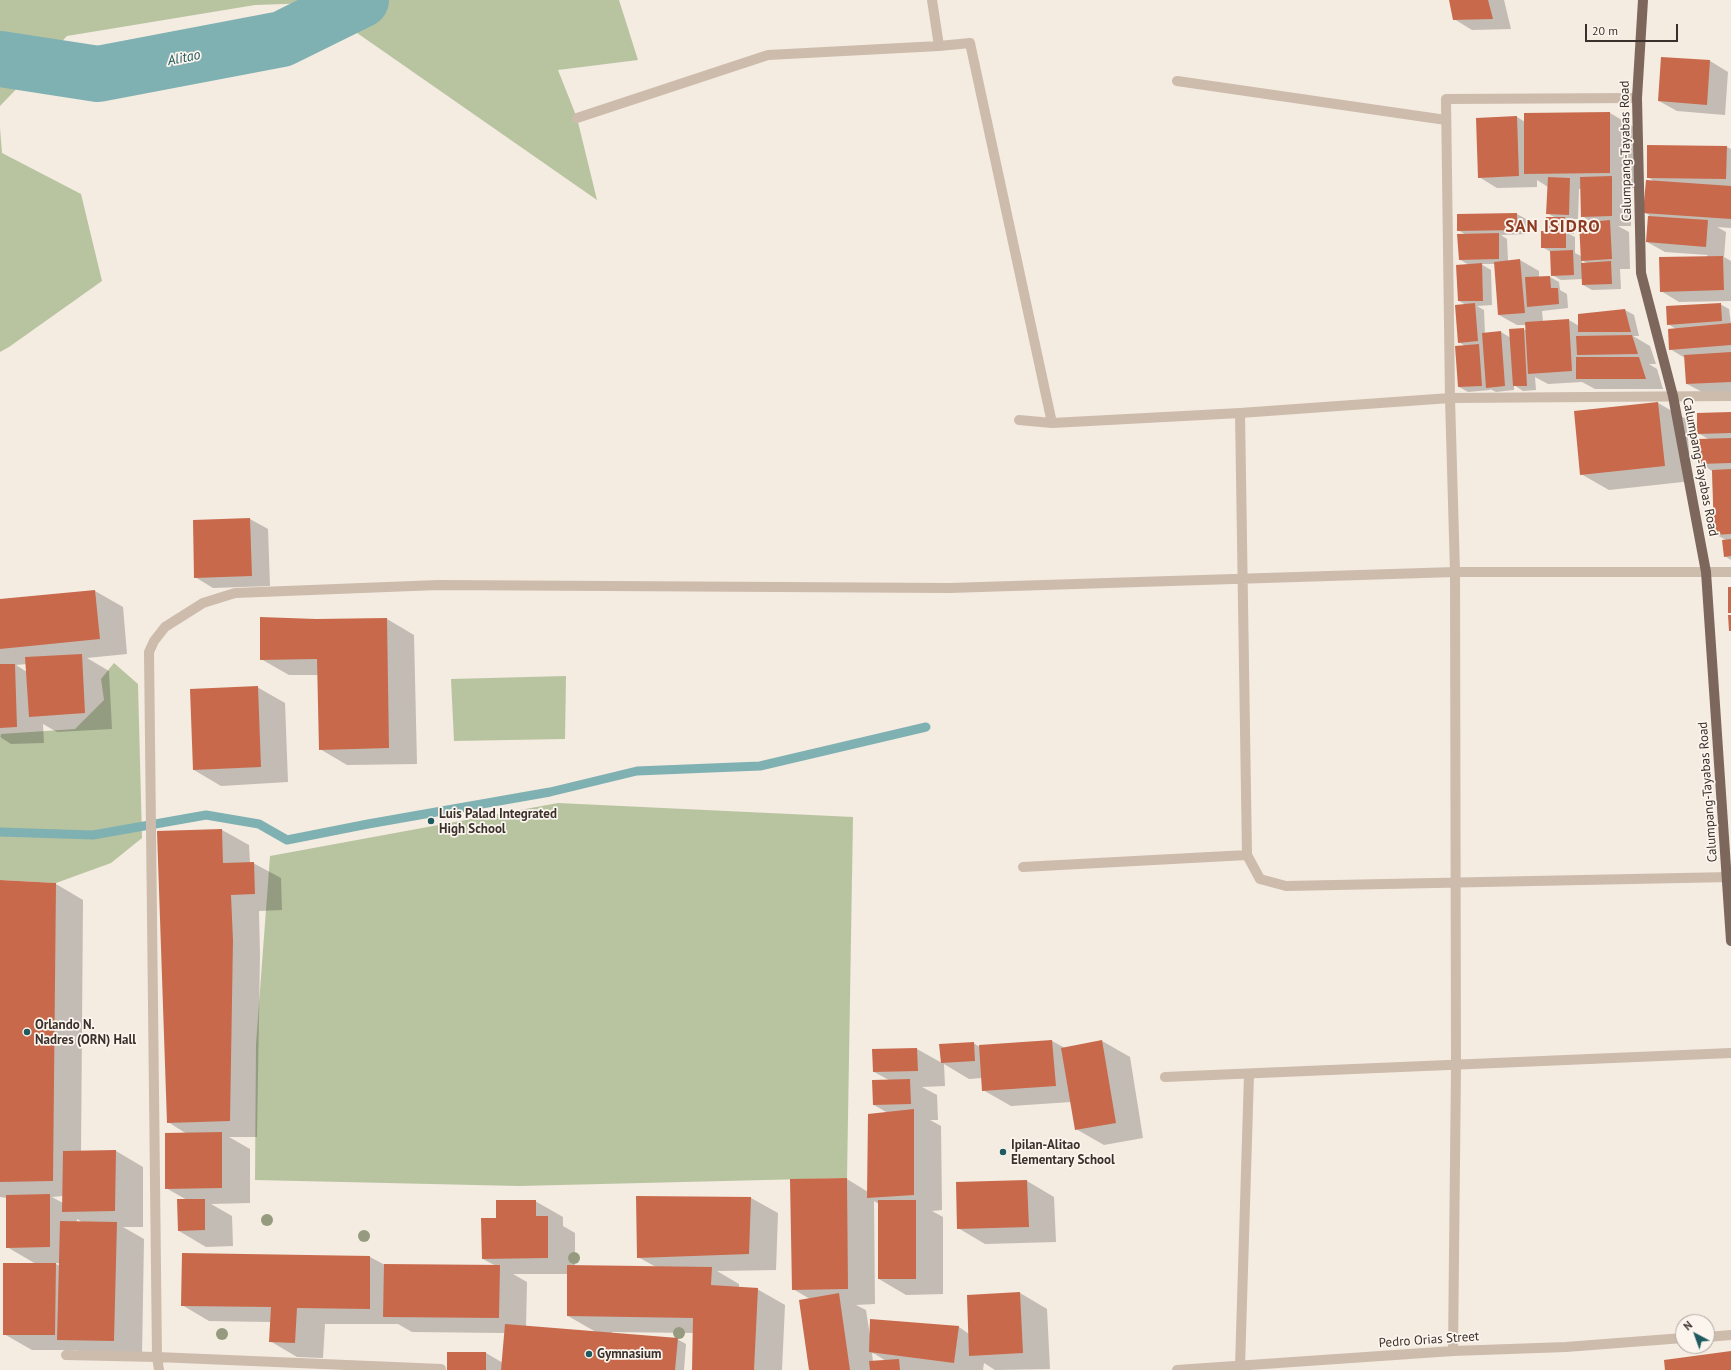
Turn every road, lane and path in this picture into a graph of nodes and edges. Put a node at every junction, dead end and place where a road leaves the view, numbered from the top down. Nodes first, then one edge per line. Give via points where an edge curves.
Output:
1 (932, 0) edge
2 (1643, 0) edge
3 (939, 46) junction
4 (1177, 81) dead end
5 (1637, 98) junction
6 (577, 118) dead end
7 (1446, 120) junction
8 (1673, 396) junction
9 (1731, 396) edge
10 (1450, 398) junction
11 (1240, 413) junction
12 (1019, 420) dead end
13 (1052, 423) junction
14 (1455, 572) junction
15 (1706, 572) junction
16 (1731, 572) edge
17 (1241, 579) junction
18 (1247, 855) junction
19 (1023, 867) dead end
20 (1729, 877) edge
21 (1456, 882) junction
22 (1731, 941) edge
23 (1731, 1053) edge
24 (1456, 1066) junction
25 (1249, 1074) junction
26 (1165, 1077) dead end
27 (1731, 1335) edge
28 (1715, 1336) edge
29 (1675, 1339) edge
30 (1453, 1351) junction
31 (66, 1355) dead end
32 (157, 1357) junction
33 (1240, 1367) junction
34 (159, 1370) edge
35 (441, 1370) edge
36 (1177, 1370) edge

1 - 3 street
2 - 5 main road, Calumpang-Tayabas Road
3 - 6 street via 768,55
3 - 13 street via 970,43
4 - 7 street
5 - 7 street via 1446,99
5 - 8 main road, Calumpang-Tayabas Road via 1641,273
7 - 10 street
8 - 9 street
8 - 10 street
8 - 15 main road, Calumpang-Tayabas Road
10 - 11 street
10 - 14 street
11 - 13 street
11 - 17 street
12 - 13 street
14 - 15 street
14 - 17 street
14 - 21 street
15 - 16 street
15 - 20 main road, Calumpang-Tayabas Road
17 - 18 street
17 - 32 street via 949,588 438,585 235,593 203,603 165,627 149,652
18 - 19 street
18 - 21 street via 1260,879 1286,886
20 - 21 street
20 - 22 main road, Calumpang-Tayabas Road
21 - 24 street
23 - 24 street
24 - 25 street
24 - 30 street
25 - 26 street
25 - 33 street
27 - 28 street
29 - 30 street, Pedro Orias Street via 1566,1347
30 - 33 street, Pedro Orias Street
31 - 32 street
32 - 34 street
32 - 35 street
33 - 36 street, Pedro Orias Street

